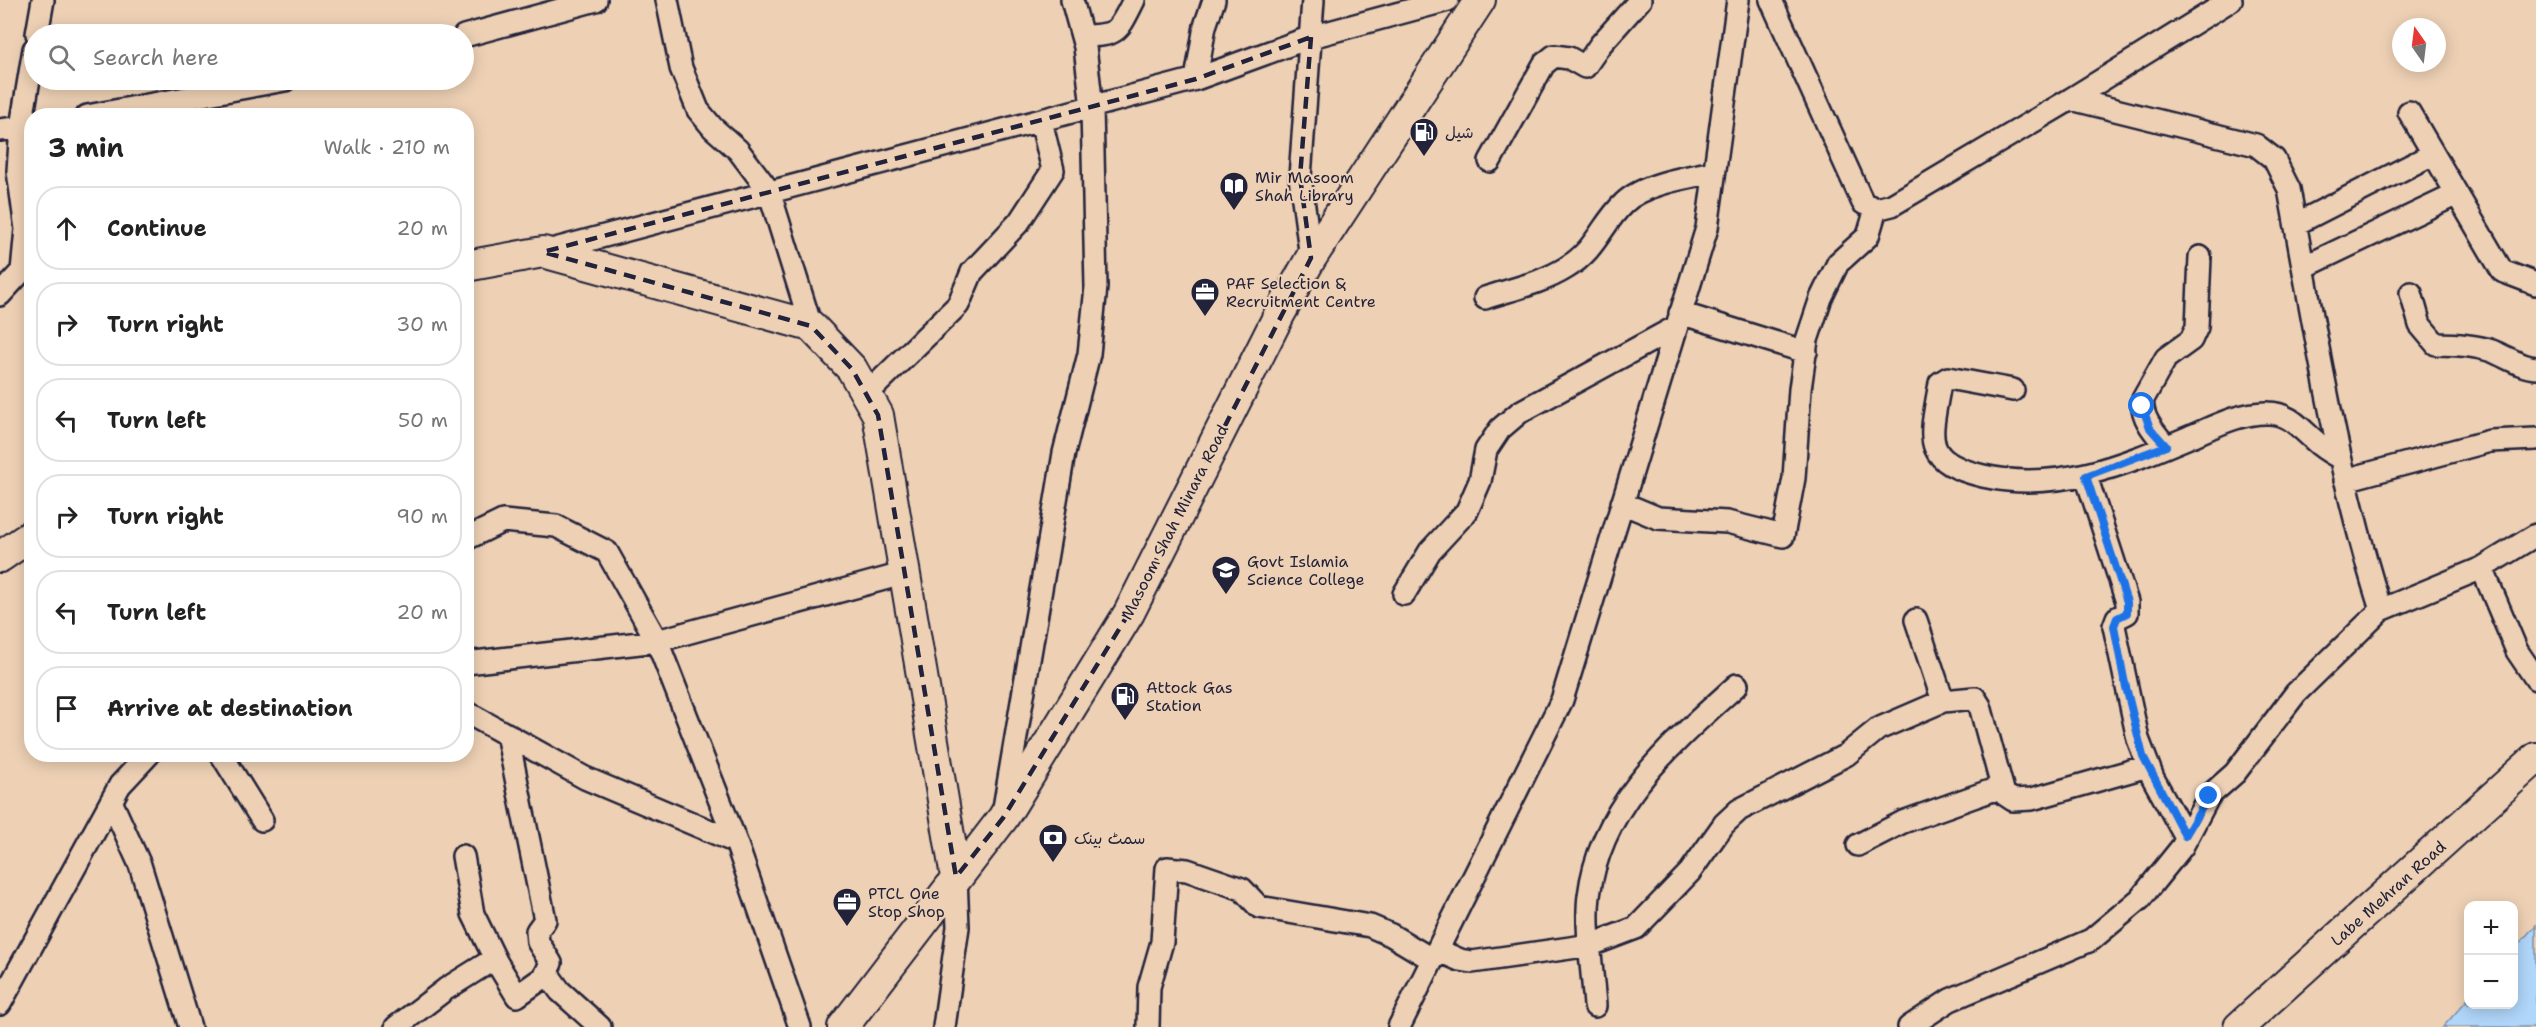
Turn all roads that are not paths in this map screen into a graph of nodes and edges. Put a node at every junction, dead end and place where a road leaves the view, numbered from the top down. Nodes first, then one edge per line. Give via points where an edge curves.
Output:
1 (43, 0) edge
2 (596, 0) edge
3 (667, 0) edge
4 (1072, 0) edge
5 (1134, 0) edge
6 (1214, 0) edge
7 (1313, 0) edge
8 (1448, 0) edge
9 (1480, 0) edge
10 (1640, 0) edge
11 (1738, 0) edge
12 (1771, 0) edge
13 (2231, 0) edge
14 (39, 24) edge
15 (474, 33) edge
16 (1082, 36) junction
17 (1311, 37) junction
18 (1196, 79) junction
19 (30, 90) edge
20 (230, 90) edge
21 (2071, 99) junction
22 (28, 108) edge
23 (131, 108) edge
24 (1092, 108) junction
25 (2409, 112) dead end
26 (1041, 121) junction
27 (24, 127) edge
28 (0, 130) edge
29 (24, 138) edge
30 (2433, 154) junction
31 (1490, 161) dead end
32 (1714, 172) junction
33 (770, 191) junction
34 (2457, 194) junction
35 (1876, 209) junction
36 (24, 214) edge
37 (2296, 224) junction
38 (24, 250) edge
39 (543, 252) junction
40 (2200, 257) dead end
41 (1311, 258) junction
42 (474, 265) edge
43 (2304, 267) junction
44 (2536, 284) edge
45 (2411, 293) dead end
46 (0, 295) edge
47 (1485, 298) dead end
48 (1678, 320) junction
49 (811, 326) junction
50 (1806, 352) junction
51 (2536, 368) edge
52 (2013, 390) dead end
53 (866, 395) junction
54 (2536, 439) edge
55 (2166, 446) junction
56 (2340, 458) junction
57 (2086, 476) junction
58 (2345, 480) junction
59 (1622, 503) junction
60 (474, 534) edge
61 (2536, 536) edge
62 (24, 540) edge
63 (0, 557) edge
64 (2482, 568) junction
65 (906, 573) junction
66 (1404, 594) dead end
67 (2380, 610) junction
68 (1916, 620) dead end
69 (657, 641) junction
70 (474, 662) edge
71 (2536, 679) edge
72 (1737, 685) dead end
73 (1943, 701) junction
74 (474, 716) edge
75 (507, 734) junction
76 (2536, 759) edge
77 (142, 762) edge
78 (226, 762) edge
79 (2148, 766) junction
80 (2001, 787) junction
81 (111, 801) junction
82 (1003, 818) junction
83 (262, 820) dead end
84 (2185, 836) junction
85 (736, 842) junction
86 (1858, 844) dead end
87 (463, 856) dead end
88 (956, 877) junction
89 (1591, 945) junction
90 (1435, 955) junction
91 (495, 958) junction
92 (547, 973) junction
93 (0, 1004) edge
94 (1594, 1006) dead end
95 (190, 1027) edge
96 (396, 1027) edge
97 (600, 1027) edge
98 (800, 1027) edge
99 (843, 1027) edge
100 (944, 1027) edge
101 (1148, 1027) edge
102 (1399, 1027) edge
103 (1909, 1027) edge
104 (2239, 1027) edge

1 - 14 street
2 - 15 street
3 - 33 street via 681,68 698,110 738,150
4 - 16 street
5 - 16 street via 1118,31 1107,36
6 - 18 street
7 - 17 street
8 - 17 street
9 - 41 street, Masoom Shah Minara Road
10 - 31 street via 1585,67 1569,58 1554,56 1544,64
11 - 32 street
12 - 35 street via 1863,203
13 - 21 street
16 - 24 street
17 - 18 street
17 - 41 street via 1299,177
18 - 24 street
19 - 22 street
20 - 23 street
21 - 35 street via 1892,205
21 - 37 street via 2256,145 2274,159 2289,189
24 - 26 street
24 - 82 street via 1096,287 1089,354 1064,453
25 - 30 street
26 - 33 street
26 - 53 street via 1053,170 1019,222 972,272 958,305
27 - 28 street
29 - 36 street via 18,171
30 - 34 street
30 - 37 street
32 - 47 street via 1681,178 1633,195 1585,254 1566,268
32 - 48 street via 1707,228
33 - 39 street
33 - 49 street
34 - 43 street
34 - 44 street via 2502,271
35 - 50 street via 1868,236 1838,263 1821,298
37 - 43 street
38 - 46 street via 22,271
39 - 42 street
39 - 49 street
40 - 55 street via 2197,327 2191,340 2166,358 2143,399 2150,428
41 - 82 street, Masoom Shah Minara Road via 1129,613
43 - 56 street
45 - 51 street via 2420,325 2436,344 2490,350
48 - 50 street
48 - 59 street
48 - 66 street via 1520,412 1500,429 1486,450 1474,500 1430,551
49 - 53 street via 852,369
50 - 59 street via 1794,478 1783,536 1727,522 1658,518
52 - 57 street via 1948,378 1940,383 1932,433 1937,451 1949,465 2002,480 2040,483
53 - 65 street via 878,416
54 - 58 street via 2490,441
55 - 56 street via 2218,424 2269,413 2293,420 2314,441
55 - 57 street
56 - 58 street
57 - 79 street via 2127,602 2127,613 2117,618 2114,626 2135,728
58 - 67 street
59 - 90 street via 1562,700
60 - 69 street via 503,521 556,526 607,552
61 - 64 street
62 - 63 street
64 - 67 street
64 - 71 street via 2517,651
65 - 69 street
65 - 88 street
67 - 84 street via 2296,693 2235,773 2209,796
68 - 73 street
69 - 70 street
69 - 85 street
72 - 89 street via 1648,770 1618,812 1593,874 1588,899
73 - 80 street via 1975,698
73 - 89 street via 1878,729 1845,755 1739,810 1724,824 1690,872 1636,928
74 - 75 street
75 - 85 street via 585,778
75 - 92 street via 545,920 537,931 538,942 551,963
76 - 104 street, Labe Mehran Road
77 - 81 street
78 - 83 street
79 - 80 street via 2032,799 2013,800
79 - 84 street
80 - 86 street via 1903,822
81 - 93 street
81 - 95 street via 140,865
82 - 88 street, Masoom Shah Minara Road
84 - 103 street via 2182,847 2140,899 2091,940 1950,1000
85 - 98 street
87 - 91 street via 469,903
88 - 99 street, Masoom Shah Minara Road
88 - 100 street via 958,927
89 - 90 street via 1472,962
89 - 94 street
90 - 101 street via 1370,926 1259,907 1242,889 1187,870 1167,868 1162,942 1149,987
90 - 102 street
91 - 92 street via 517,996
91 - 96 street via 446,988
92 - 97 street via 560,991

